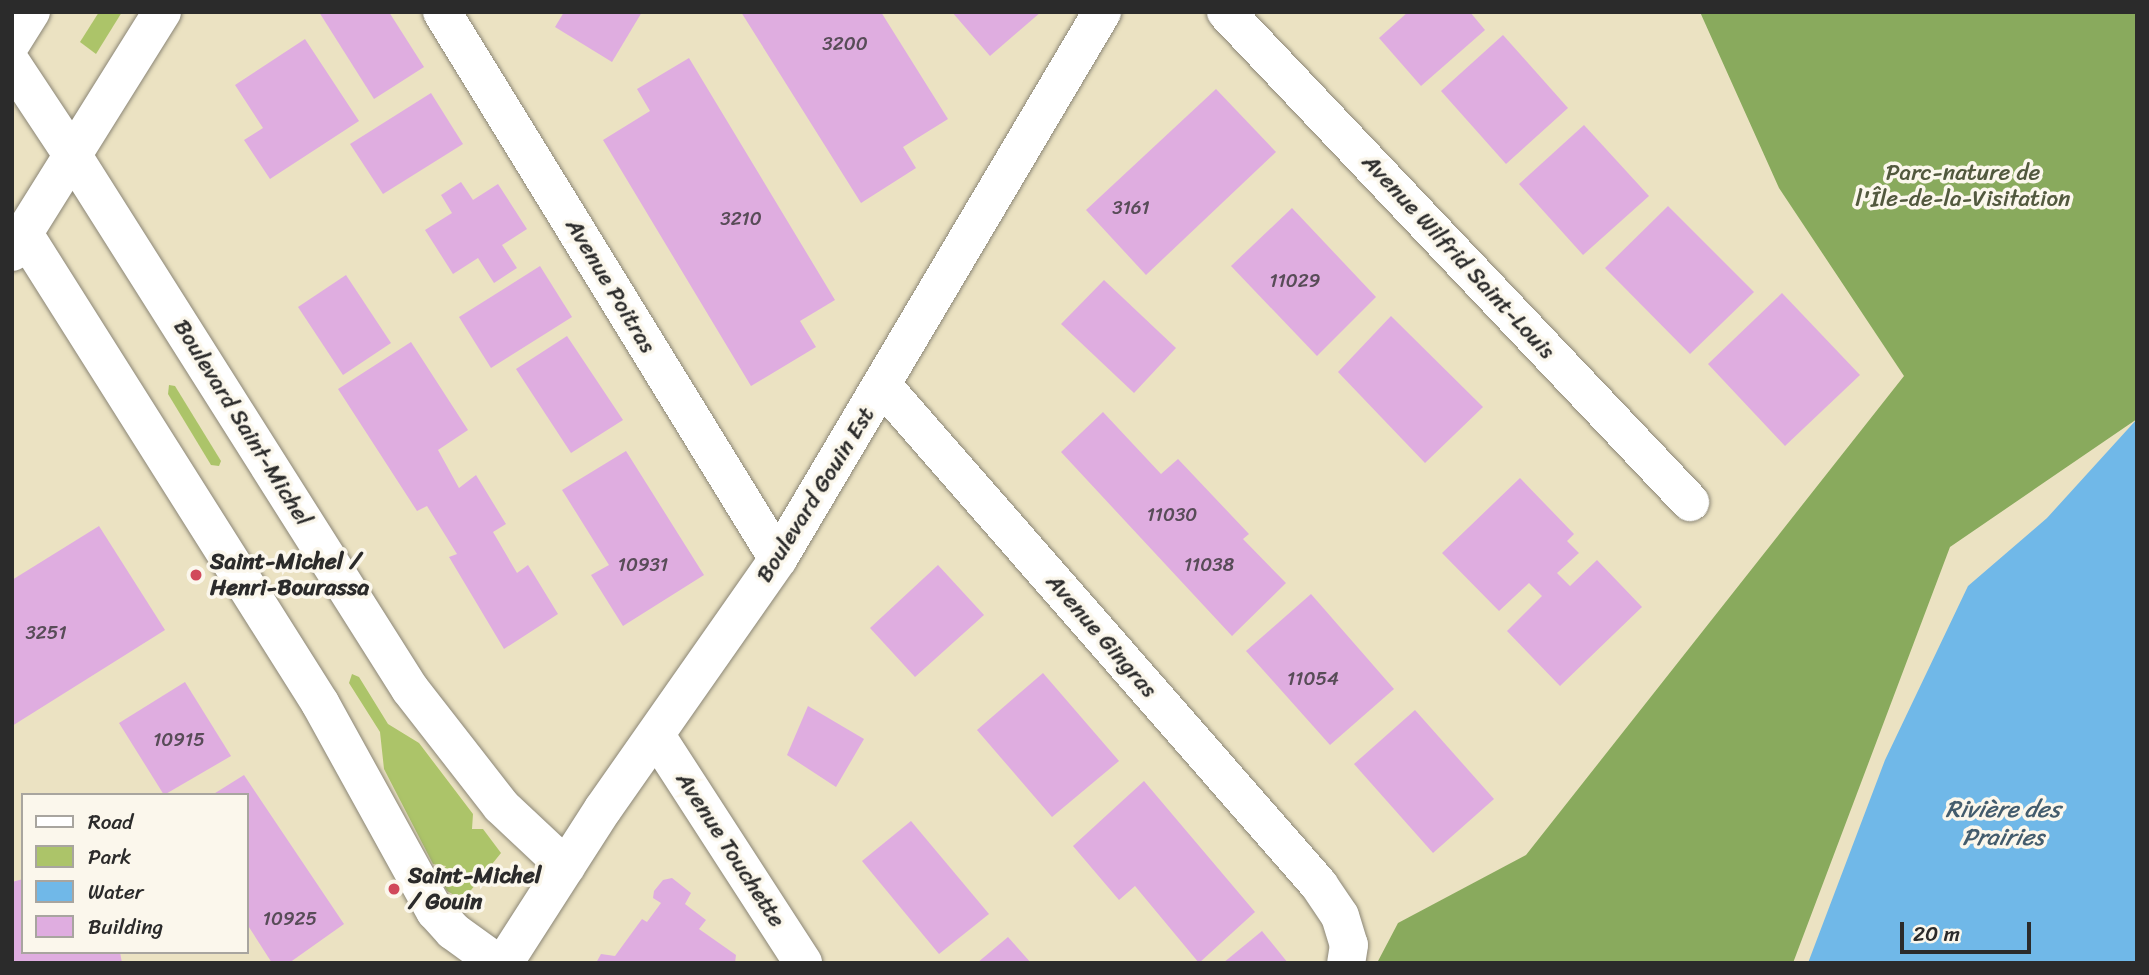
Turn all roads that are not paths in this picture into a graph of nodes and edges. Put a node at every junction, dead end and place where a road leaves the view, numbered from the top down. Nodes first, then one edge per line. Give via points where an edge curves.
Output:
1 (31, 12) edge
2 (162, 12) edge
3 (442, 12) edge
4 (1102, 12) edge
5 (1226, 12) edge
6 (12, 42) edge
7 (12, 64) edge
8 (73, 156) junction
9 (16, 234) edge
10 (884, 386) junction
11 (1690, 502) dead end
12 (778, 559) junction
13 (657, 737) junction
14 (566, 867) junction
15 (497, 963) edge
16 (504, 963) edge
17 (803, 963) edge
18 (1346, 963) edge

1 - 6 street
2 - 8 street
3 - 12 street, Avenue Poitras
4 - 10 street, Boulevard Gouin Est
5 - 11 street, Avenue Wilfrid Saint-Louis
7 - 8 street, Boulevard Saint-Michel
8 - 9 street
8 - 14 street, Boulevard Saint-Michel via 411,689 501,806
9 - 15 street via 326,712 435,911 453,931
10 - 12 street, Boulevard Gouin Est
10 - 18 street, Avenue Gingras via 1319,885 1340,916 1349,945
12 - 13 street, Boulevard Gouin Est
13 - 14 street, Boulevard Gouin Est
13 - 17 street, Avenue Touchette
14 - 16 street, Boulevard Gouin Est

